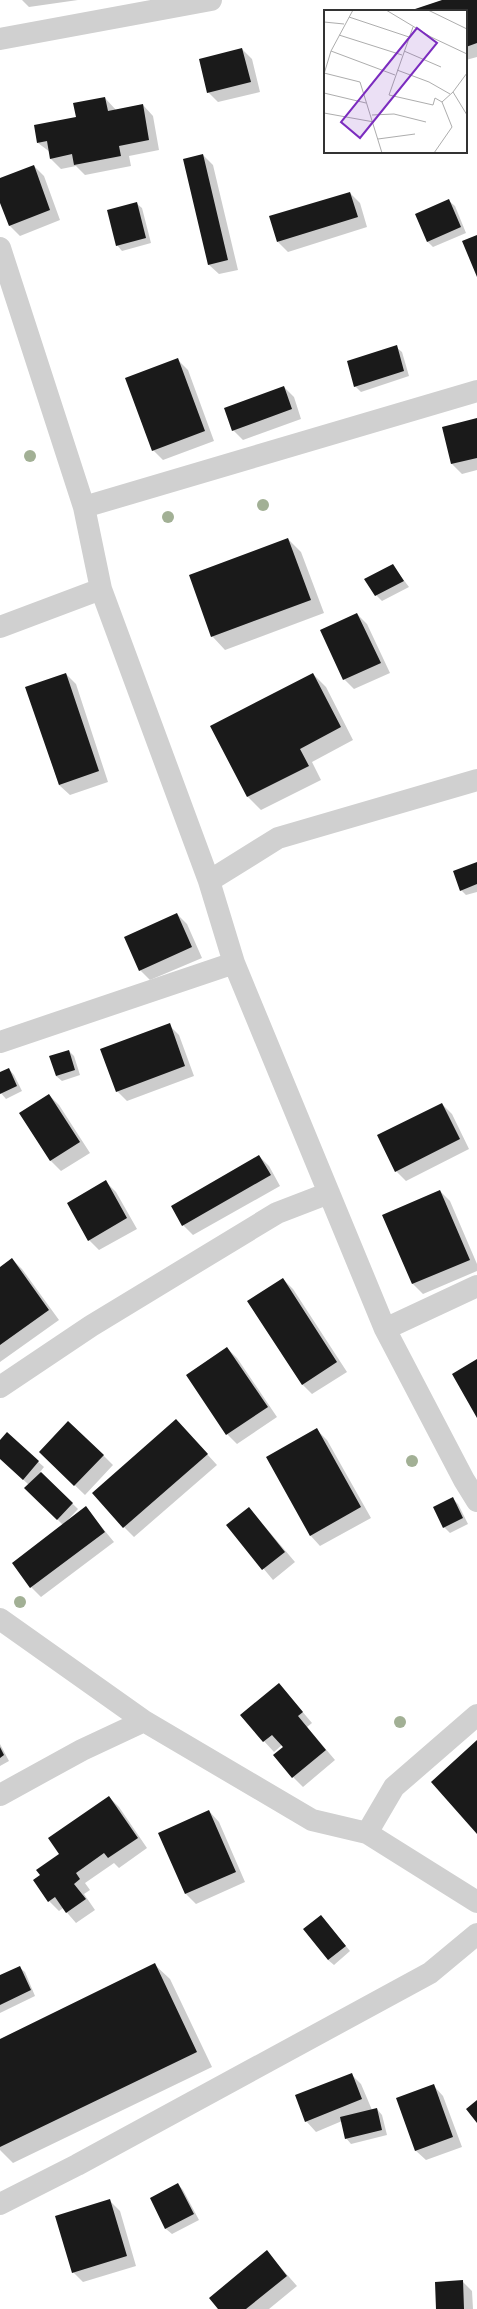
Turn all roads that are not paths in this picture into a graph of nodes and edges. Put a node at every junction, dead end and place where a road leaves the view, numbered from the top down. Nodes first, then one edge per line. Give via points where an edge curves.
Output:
1 (211, 0) edge
2 (0, 38) edge
3 (0, 248) edge
4 (477, 391) edge
5 (84, 507) junction
6 (101, 589) junction
7 (0, 627) edge
8 (477, 780) edge
9 (208, 881) junction
10 (234, 963) junction
11 (0, 1042) edge
12 (329, 1193) junction
13 (477, 1286) edge
14 (385, 1329) junction
15 (0, 1387) edge
16 (477, 1501) edge
17 (0, 1618) edge
18 (477, 1714) edge
19 (144, 1721) junction
20 (0, 1795) edge
21 (367, 1833) junction
22 (477, 1902) edge
23 (477, 1934) edge
24 (0, 2204) edge

1 - 2 street
3 - 5 street
4 - 5 street
5 - 6 street
6 - 7 street
6 - 9 street
8 - 9 street via 278,838
9 - 10 street
10 - 11 street
10 - 12 street
12 - 14 street
12 - 15 street via 277,1213 91,1326
13 - 14 street
14 - 16 street
17 - 19 street
18 - 21 street via 394,1787
19 - 20 street via 82,1750
19 - 21 street via 312,1820
21 - 22 street
23 - 24 street via 430,1973 77,2166

